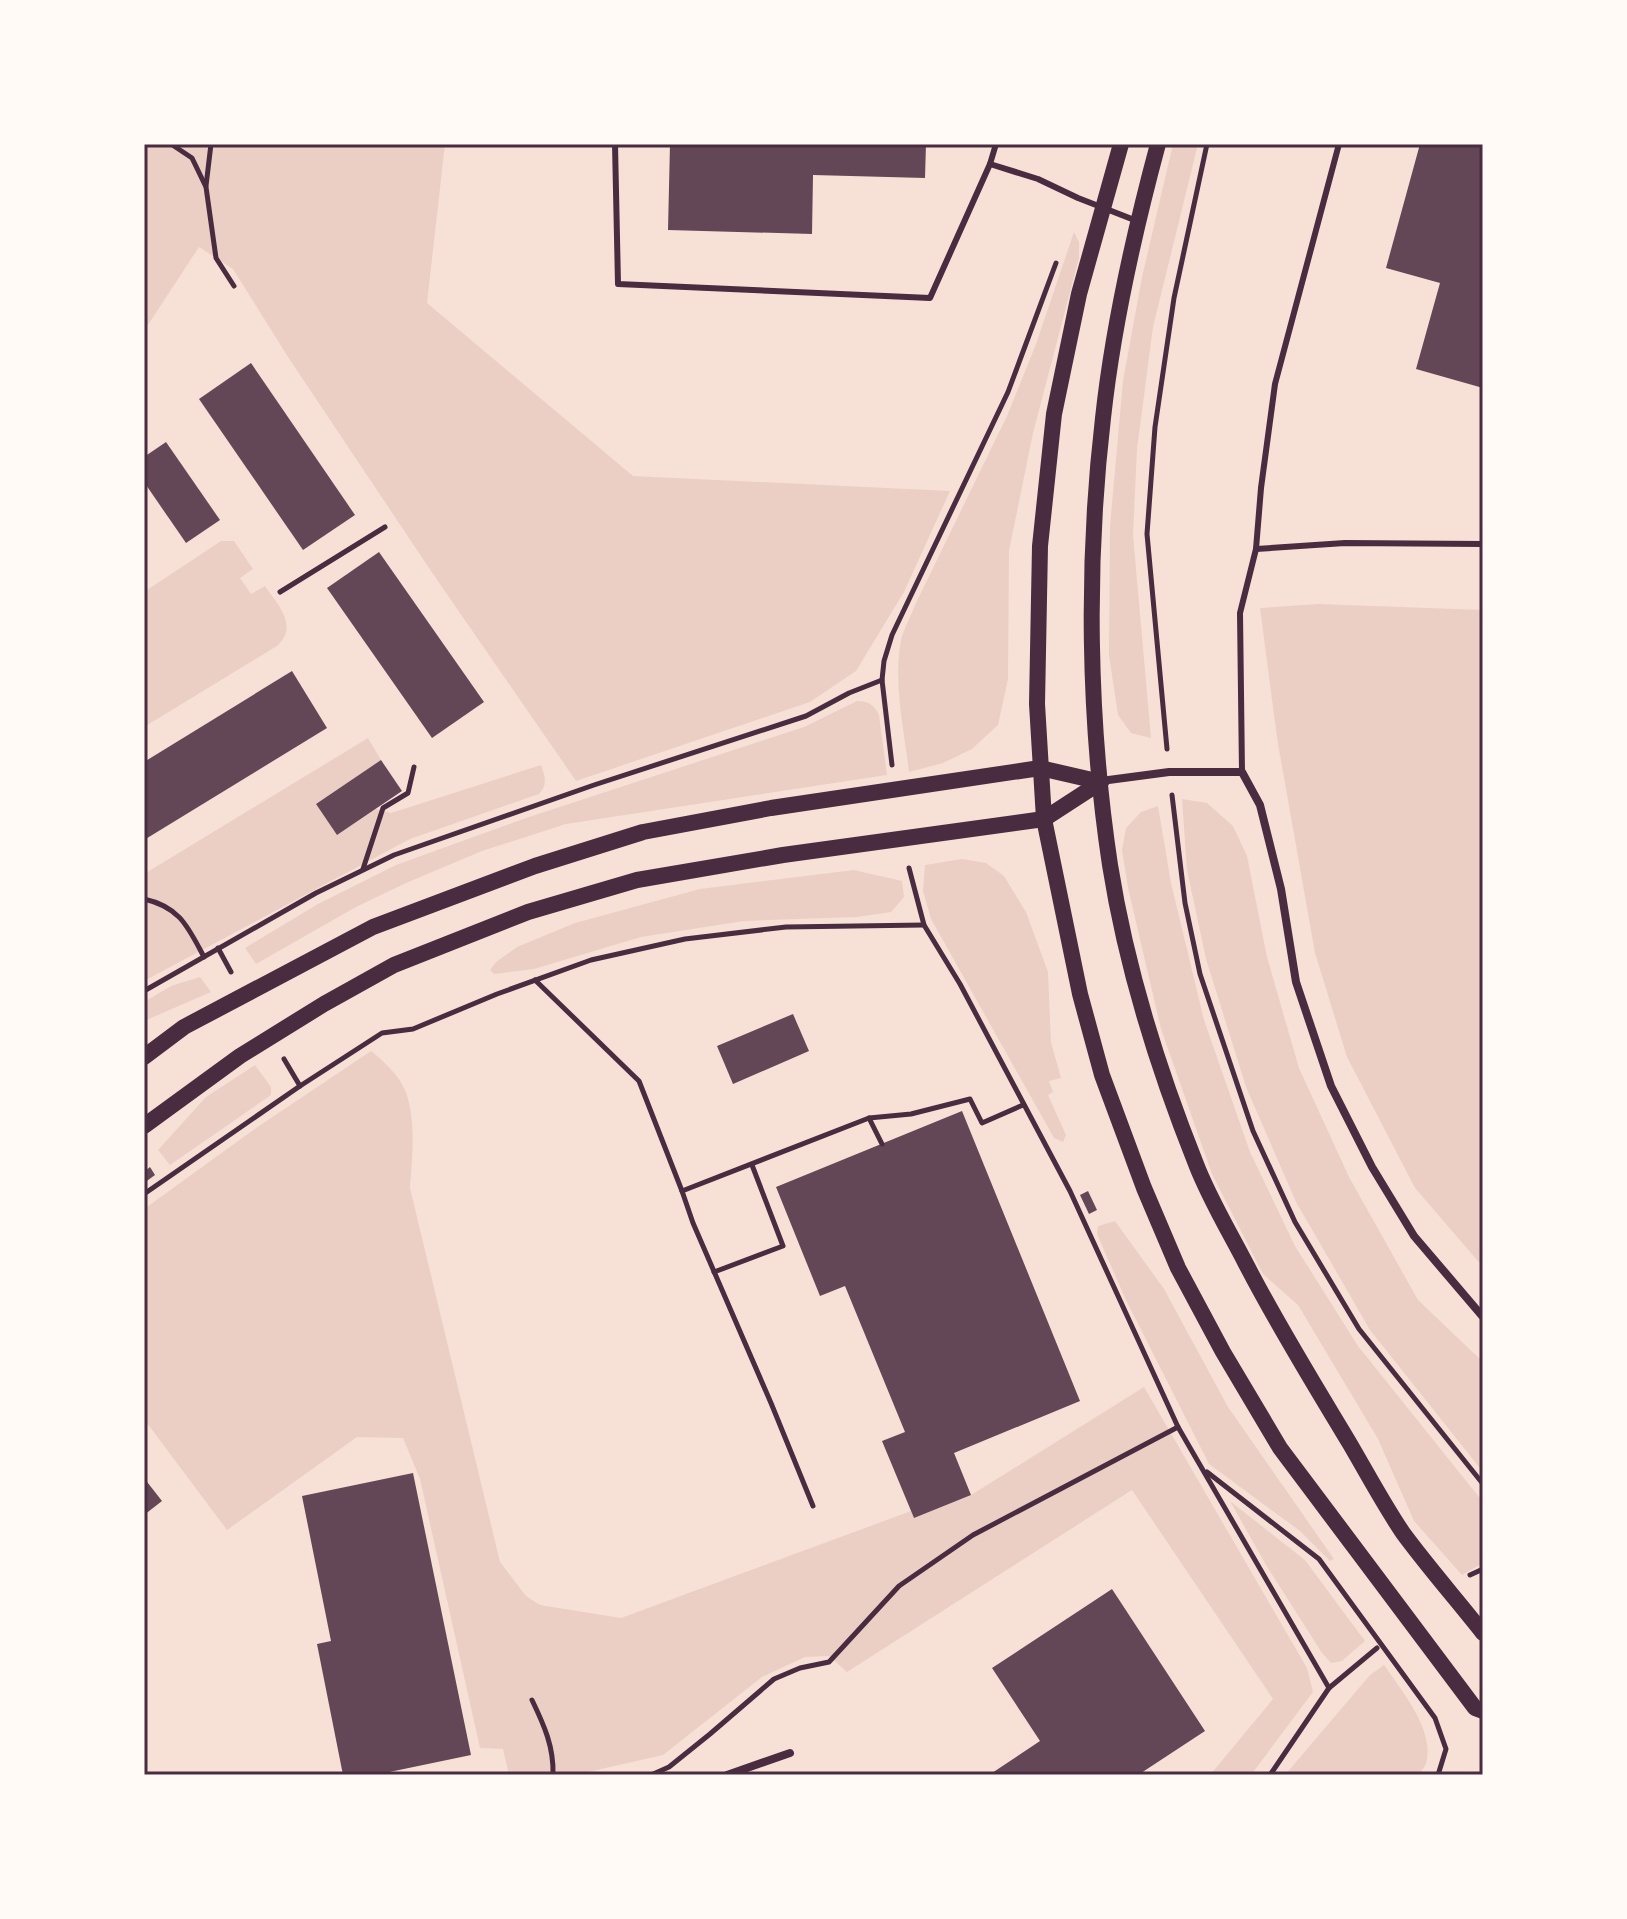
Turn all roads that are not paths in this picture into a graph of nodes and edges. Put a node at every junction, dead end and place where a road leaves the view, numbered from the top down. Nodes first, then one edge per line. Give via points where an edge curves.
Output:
1 (615, 144) edge
2 (996, 144) edge
3 (1121, 144) edge
4 (1158, 144) edge
5 (1339, 144) edge
6 (990, 164) junction
7 (1102, 207) junction
8 (1137, 221) junction
9 (1483, 544) edge
10 (1256, 549) junction
11 (1040, 768) junction
12 (1242, 772) junction
13 (1101, 782) junction
14 (1044, 819) junction
15 (144, 1057) edge
16 (144, 1126) edge
17 (1483, 1317) edge
18 (1483, 1633) edge
19 (1483, 1711) edge
20 (790, 1753) dead end
21 (727, 1775) edge

1 - 6 lane via 618,284 930,298
2 - 6 lane
3 - 7 main road
4 - 8 main road
5 - 10 lane via 1275,384
6 - 7 lane
7 - 8 lane
7 - 11 main road via 1054,414 1040,546
8 - 13 main road via 1103,416 1093,542 1094,703
9 - 10 lane via 1345,543
10 - 12 lane via 1240,613
11 - 13 main road
11 - 14 main road
11 - 15 main road via 658,829 535,866 373,927 184,1027
12 - 13 street via 1169,772
12 - 17 street via 1260,805 1296,982 1331,1086 1414,1236
13 - 14 main road
13 - 18 main road via 1110,865 1135,982 1197,1168 1277,1323 1395,1519
14 - 16 main road via 637,880 528,912 394,965 324,1004 240,1056
14 - 19 main road via 1102,1075 1178,1268 1280,1448 1475,1708
20 - 21 street

